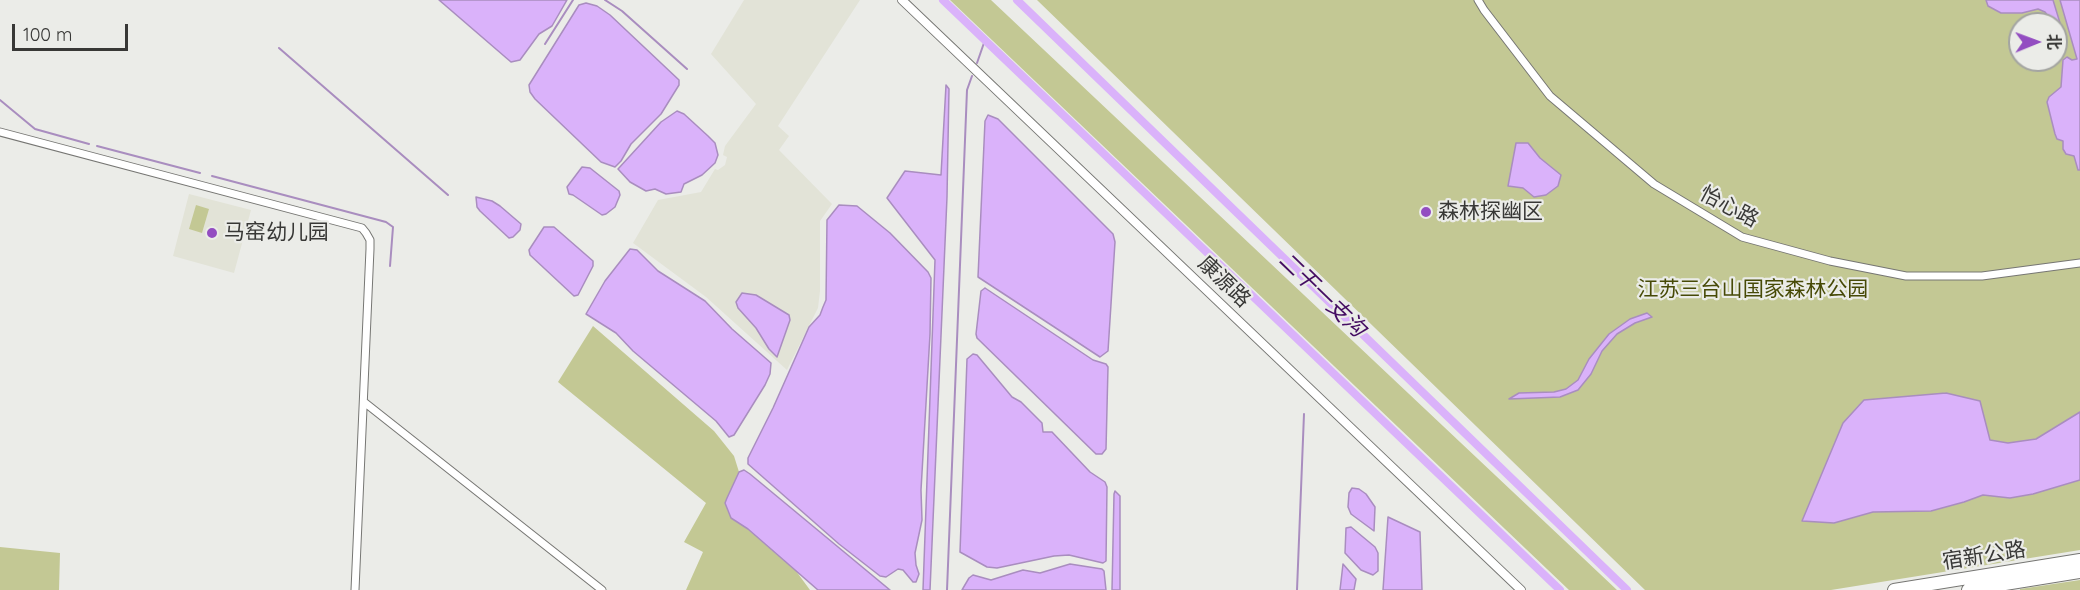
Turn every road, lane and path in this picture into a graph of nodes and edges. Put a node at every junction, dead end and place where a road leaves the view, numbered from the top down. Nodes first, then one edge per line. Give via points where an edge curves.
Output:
1 (902, 0) edge
2 (1478, 0) edge
3 (0, 132) edge
4 (2080, 263) edge
5 (363, 402) junction
6 (2080, 560) edge
7 (2080, 573) edge
8 (355, 590) edge
9 (602, 590) edge
10 (1521, 590) edge
11 (1894, 590) edge
12 (1968, 590) edge

1 - 10 street, 康源路
2 - 4 street, 怡心路 via 1550,96 1654,184 1742,237 1906,276 1982,276
3 - 5 street via 362,228 370,240
5 - 8 street
5 - 9 street
6 - 11 highway, 宿新公路
7 - 12 highway, 宿新公路

